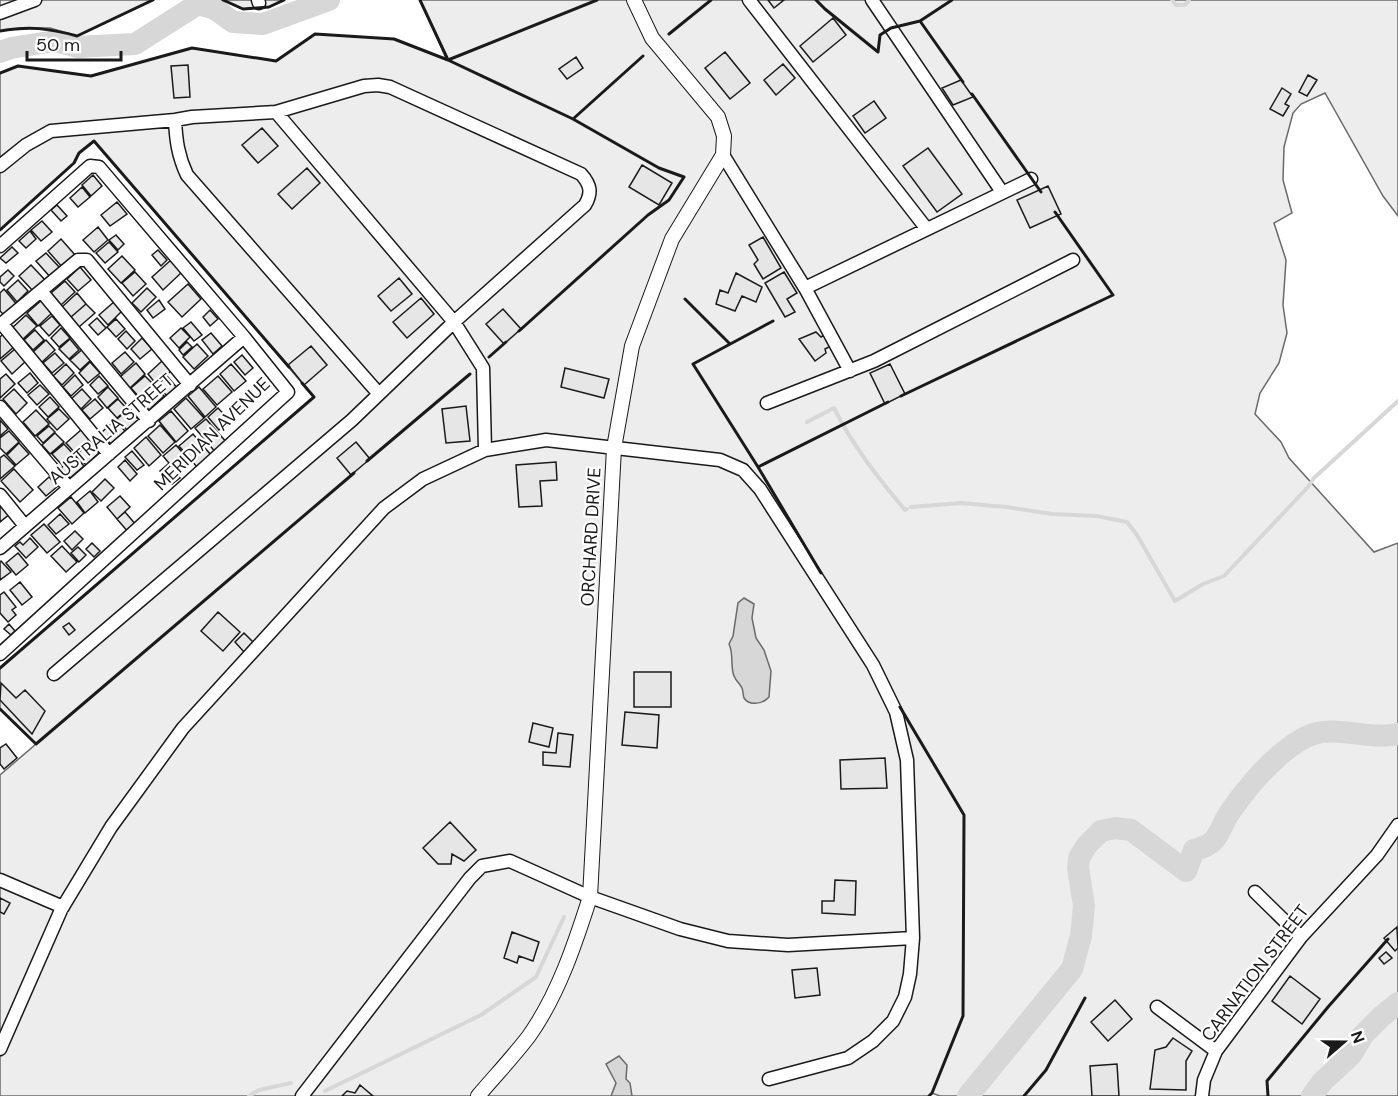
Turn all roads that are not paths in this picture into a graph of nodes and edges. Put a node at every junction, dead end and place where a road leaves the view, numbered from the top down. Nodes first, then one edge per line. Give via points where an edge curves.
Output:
1 (35, 0) edge
2 (634, 0) edge
3 (748, 0) edge
4 (872, 0) edge
5 (0, 13) edge
6 (276, 112) junction
7 (174, 120) junction
8 (723, 155) junction
9 (0, 166) edge
10 (1031, 179) dead end
11 (1002, 192) junction
12 (926, 228) junction
13 (0, 246) edge
14 (1072, 260) dead end
15 (806, 288) junction
16 (41, 291) junction
17 (454, 322) junction
18 (1, 325) edge
19 (244, 337) junction
20 (850, 371) junction
21 (190, 385) junction
22 (379, 394) junction
23 (766, 403) dead end
24 (0, 407) edge
25 (149, 421) junction
26 (614, 448) junction
27 (485, 450) junction
28 (109, 454) junction
29 (69, 488) junction
30 (0, 495) edge
31 (25, 526) junction
32 (0, 548) edge
33 (0, 654) edge
34 (54, 674) dead end
35 (1398, 825) edge
36 (0, 880) edge
37 (1255, 892) dead end
38 (590, 897) junction
39 (63, 907) junction
40 (1301, 937) junction
41 (913, 938) junction
42 (1157, 1007) dead end
43 (0, 1049) edge
44 (1216, 1051) junction
45 (769, 1079) dead end
46 (302, 1096) edge
47 (478, 1096) edge
48 (1202, 1096) edge

1 - 5 street
2 - 8 street via 652,38 718,117 724,136
3 - 12 street
4 - 11 street
6 - 7 street
6 - 17 street
6 - 17 street via 364,86 390,87 581,174 588,181 590,198 585,205
7 - 9 street via 51,131
7 - 22 street via 180,160 187,175
8 - 15 street
8 - 26 street, ORCHARD DRIVE via 672,239 636,335
10 - 11 street
11 - 12 street
12 - 15 street
13 - 19 street, MERIDIAN AVENUE via 95,165
14 - 20 street
15 - 20 street
16 - 18 street
16 - 21 street via 78,260 87,260
16 - 25 street
17 - 22 street
17 - 27 street via 483,368
18 - 28 street
19 - 21 street, AUSTRALIA STREET
19 - 33 street, MERIDIAN AVENUE via 288,392
20 - 23 street
21 - 25 street, AUSTRALIA STREET
22 - 34 street
24 - 29 street
25 - 28 street, AUSTRALIA STREET
26 - 27 street via 546,440
26 - 38 street, ORCHARD DRIVE
26 - 41 street via 720,460 743,470 760,489 873,665 896,712 907,760
27 - 39 street via 423,479 384,508 183,728 111,827
28 - 29 street, AUSTRALIA STREET
29 - 31 street, AUSTRALIA STREET
30 - 31 street
31 - 32 street, AUSTRALIA STREET
35 - 40 street, CARNATION STREET via 1377,855
36 - 39 street
37 - 40 street
38 - 41 street via 680,929 728,941 788,945
38 - 46 street via 510,861 482,866
38 - 47 street, ORCHARD DRIVE via 553,993 529,1035
39 - 43 street
40 - 44 street, CARNATION STREET
41 - 45 street via 905,997 892,1021 873,1041 848,1058
42 - 44 street
44 - 48 street, CARNATION STREET

